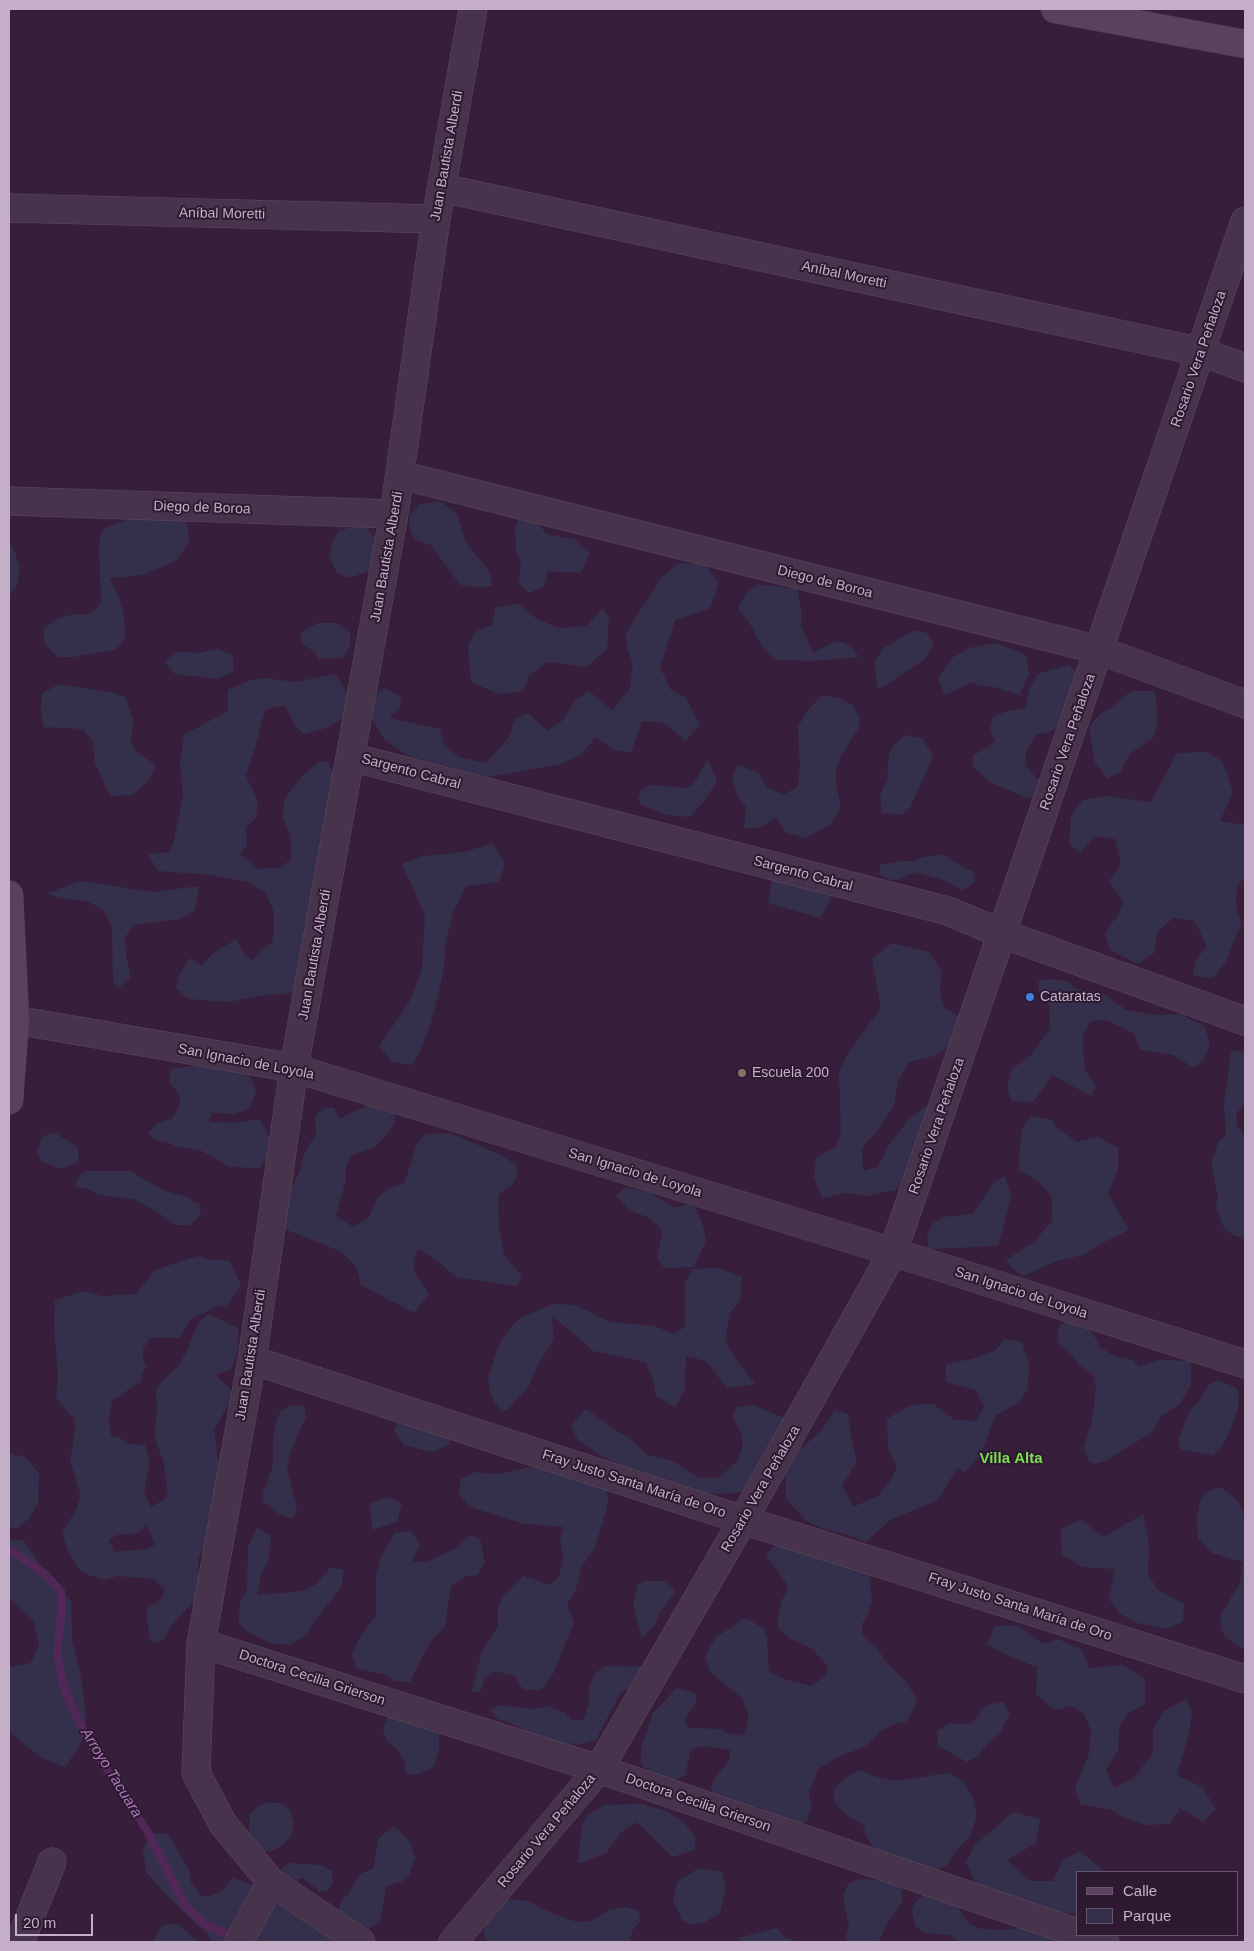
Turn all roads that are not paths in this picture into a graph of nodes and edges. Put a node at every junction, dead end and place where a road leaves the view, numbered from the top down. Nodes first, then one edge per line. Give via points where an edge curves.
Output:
1 (473, 9) edge
2 (1055, 9) edge
3 (1245, 44) edge
4 (442, 188) junction
5 (9, 208) edge
6 (436, 219) junction
7 (1245, 221) edge
8 (1202, 352) junction
9 (1245, 368) edge
10 (401, 475) junction
11 (9, 501) edge
12 (394, 514) junction
13 (1099, 650) junction
14 (1245, 704) edge
15 (351, 757) junction
16 (9, 895) edge
17 (1003, 934) junction
18 (12, 1019) edge
19 (1245, 1021) edge
20 (294, 1068) junction
21 (9, 1100) edge
22 (893, 1252) junction
23 (252, 1360) junction
24 (1245, 1364) edge
25 (743, 1520) junction
26 (201, 1643) junction
27 (1245, 1679) edge
28 (598, 1769) junction
29 (52, 1862) dead end
30 (271, 1882) junction
31 (1076, 1932) edge
32 (1086, 1936) edge
33 (20, 1942) edge
34 (239, 1942) edge
35 (361, 1942) edge
36 (453, 1942) edge
37 (1105, 1942) edge

1 - 4 street, Juan Bautista Alberdi
2 - 3 main road
4 - 6 street, Juan Bautista Alberdi
4 - 8 street, Aníbal Moretti
5 - 6 street, Aníbal Moretti
6 - 10 street, Juan Bautista Alberdi
7 - 8 street, Rosario Vera Peñaloza
8 - 9 street, Aníbal Moretti
8 - 13 street, Rosario Vera Peñaloza
10 - 12 street, Juan Bautista Alberdi
10 - 13 street, Diego de Boroa
11 - 12 street, Diego de Boroa
12 - 15 street, Juan Bautista Alberdi
13 - 14 street, Diego de Boroa
13 - 17 street, Rosario Vera Peñaloza
15 - 17 street, Sargento Cabral via 948,911
15 - 20 street, Juan Bautista Alberdi
16 - 18 main road
17 - 19 street, Sargento Cabral
17 - 22 street, Rosario Vera Peñaloza
18 - 20 street, San Ignacio de Loyola
18 - 21 main road
20 - 22 street, San Ignacio de Loyola
20 - 23 street, Juan Bautista Alberdi
22 - 24 street, San Ignacio de Loyola
22 - 25 street, Rosario Vera Peñaloza
23 - 25 street, Fray Justo Santa María de Oro
23 - 26 street, Juan Bautista Alberdi
25 - 27 street, Fray Justo Santa María de Oro
25 - 28 street, Rosario Vera Peñaloza
26 - 28 street, Doctora Cecilia Grierson
26 - 30 street, Juan Bautista Alberdi via 196,1773 223,1824
28 - 31 street, Doctora Cecilia Grierson
28 - 36 street, Rosario Vera Peñaloza
29 - 33 street
30 - 34 street
30 - 35 street, Juan Bautista Alberdi
32 - 37 street

